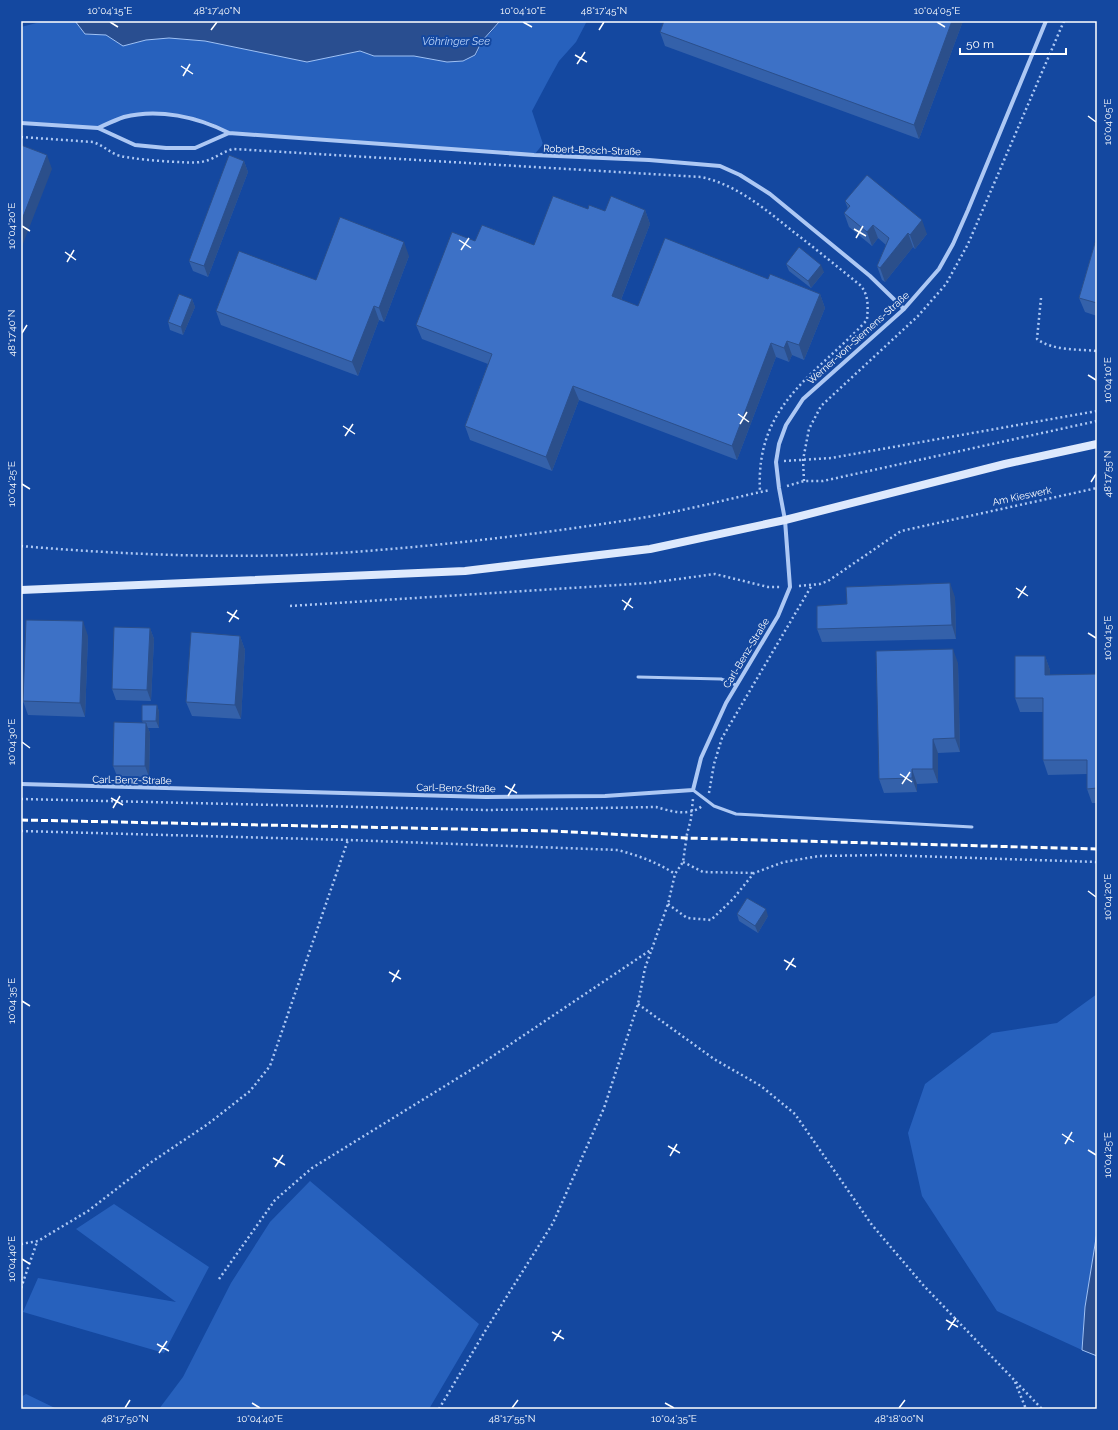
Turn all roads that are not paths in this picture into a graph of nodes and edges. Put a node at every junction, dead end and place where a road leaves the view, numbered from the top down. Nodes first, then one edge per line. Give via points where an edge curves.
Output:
1 (1046, 21) edge
2 (21, 123) edge
3 (98, 128) junction
4 (229, 133) junction
5 (904, 309) junction
6 (1097, 444) edge
7 (785, 520) junction
8 (21, 590) edge
9 (638, 677) dead end
10 (736, 684) junction
11 (21, 784) edge
12 (693, 790) junction
13 (972, 827) dead end

1 - 5 street, Werner-von-Siemens-Straße via 953,244 939,269
2 - 3 street, Robert-Bosch-Straße
3 - 4 street, Robert-Bosch-Straße via 138,114 169,115 196,119
3 - 4 street, Robert-Bosch-Straße via 135,145 166,148 195,148
4 - 5 street, Robert-Bosch-Straße via 720,166 770,194 870,276
5 - 7 street, Werner-von-Siemens-Straße via 803,399 786,424 776,462 778,488
6 - 7 main road via 1004,464
7 - 8 main road via 650,549 465,571
7 - 10 street, Carl-Benz-Straße via 790,587 778,616
9 - 10 lane via 722,679
10 - 12 street, Carl-Benz-Straße via 701,758
11 - 12 street, Carl-Benz-Straße via 486,797 604,796
12 - 13 lane via 706,801 736,814

